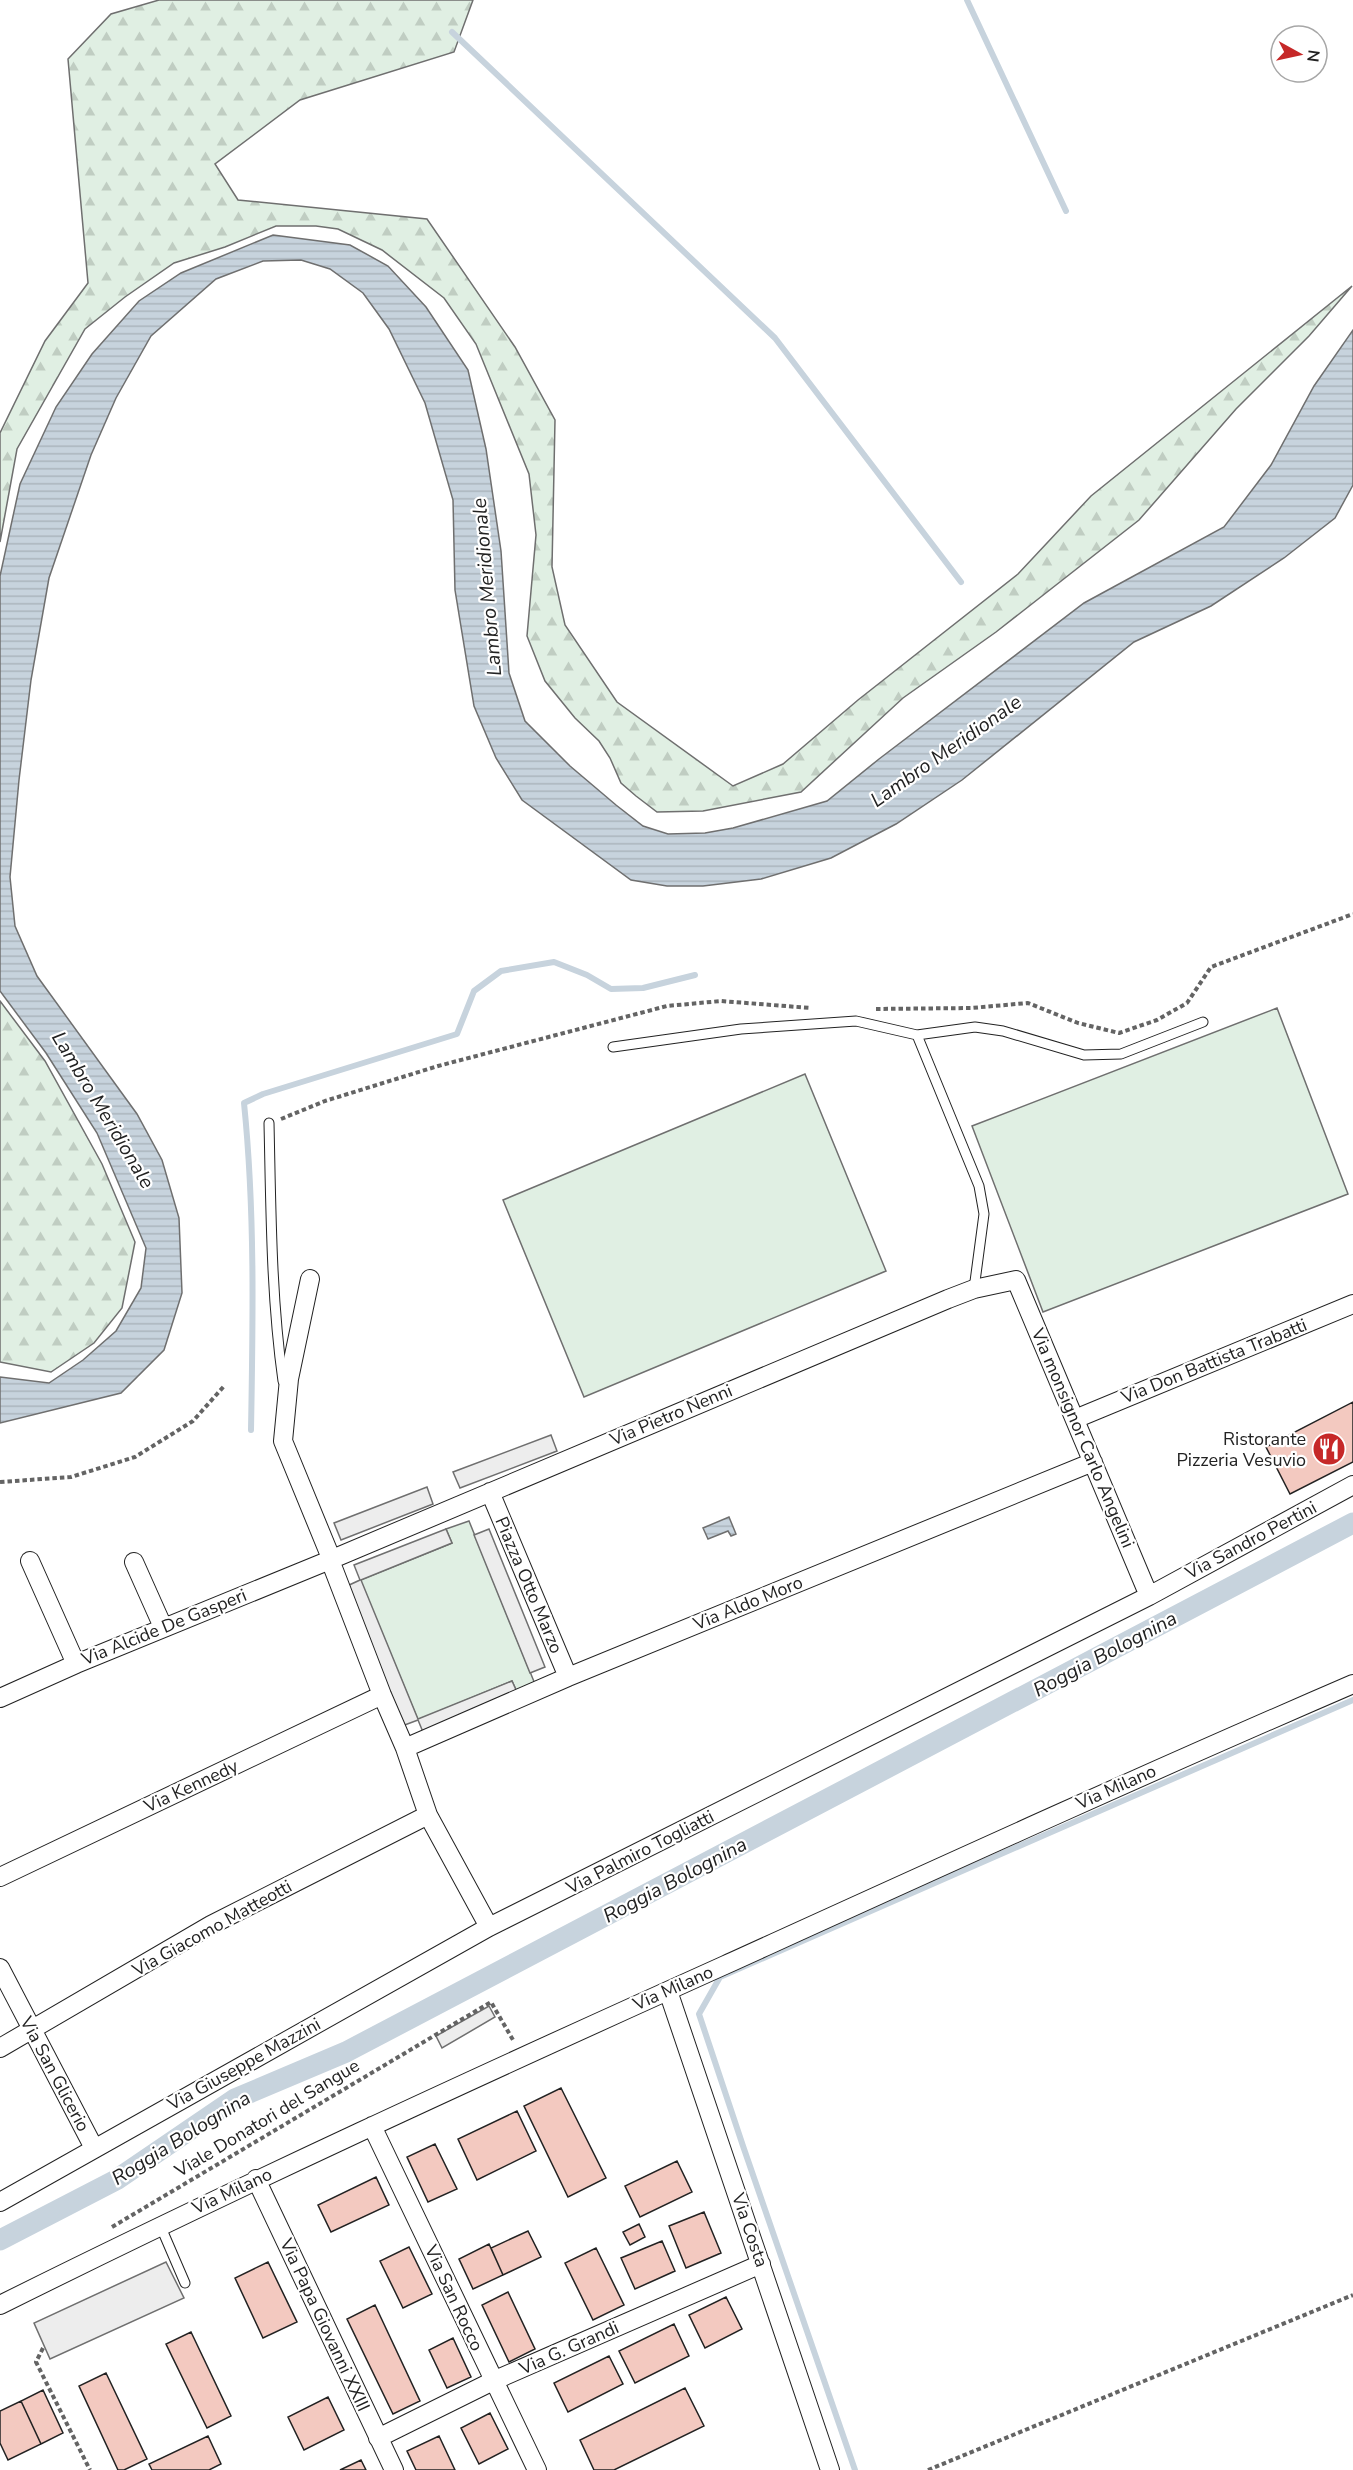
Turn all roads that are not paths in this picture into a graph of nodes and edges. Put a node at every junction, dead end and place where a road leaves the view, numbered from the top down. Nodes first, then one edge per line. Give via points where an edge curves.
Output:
1 (1203, 1022) dead end
2 (917, 1035) junction
3 (614, 1047) dead end
4 (268, 1123) dead end
5 (310, 1279) dead end
6 (1016, 1280) joint
7 (974, 1289) junction
8 (1353, 1304) edge
9 (287, 1407) junction
10 (1075, 1419) junction
11 (1093, 1462) junction
12 (1353, 1485) edge
13 (490, 1492) junction
14 (330, 1559) junction
15 (30, 1561) dead end
16 (134, 1562) dead end
17 (1149, 1596) junction
18 (163, 1627) junction
19 (76, 1664) junction
20 (568, 1677) junction
21 (1353, 1684) edge
22 (382, 1695) junction
23 (0, 1698) edge
24 (405, 1748) junction
25 (428, 1815) junction
26 (0, 1877) edge
27 (489, 1928) junction
28 (0, 1968) edge
29 (668, 1990) junction
30 (32, 2030) junction
31 (0, 2048) edge
32 (372, 2126) junction
33 (94, 2148) junction
34 (256, 2179) junction
35 (0, 2202) edge
36 (160, 2225) junction
37 (762, 2264) junction
38 (185, 2283) dead end
39 (0, 2305) edge
40 (493, 2381) junction
41 (378, 2438) junction
42 (394, 2470) edge
43 (537, 2470) edge
44 (830, 2470) edge

1 - 2 lane via 1121,1054 1084,1055 1003,1031 975,1027
2 - 3 lane via 856,1021 741,1029
2 - 7 lane via 979,1186 984,1214
4 - 9 lane via 271,1239
5 - 9 street
6 - 7 street, Via Pietro Nenni
6 - 10 street, Via monsignor Carlo Angelini
7 - 13 street, Via Pietro Nenni
8 - 10 street, Via Don Battista Trabatti
9 - 14 street via 283,1441
10 - 11 street, Via monsignor Carlo Angelini
11 - 17 street, Via monsignor Carlo Angelini
11 - 20 street, Via Aldo Moro
12 - 17 street, Via Sandro Pertini
13 - 14 street, Via Pietro Nenni
13 - 20 street, Piazza Otto Marzo
14 - 18 street, Via Alcide De Gasperi
14 - 22 street
15 - 19 street
16 - 18 street
17 - 27 street, Via Palmiro Togliatti
18 - 19 street, Via Alcide De Gasperi
19 - 23 street, Via Alcide De Gasperi
20 - 24 street, Via Aldo Moro
21 - 29 street, Via Milano
22 - 24 street
22 - 26 street, Via Kennedy
24 - 25 street
25 - 27 street
25 - 30 street, Via Giacomo Matteotti via 211,1925
27 - 33 street, Via Giuseppe Mazzini
28 - 30 street, Via San Glicerio
29 - 32 street, Via Milano
29 - 37 street, Via Costa
30 - 31 street, Via Giacomo Matteotti
30 - 33 street, Via San Glicerio
32 - 34 street, Via Milano
32 - 40 street, Via San Rocco
33 - 35 street, Via Giuseppe Mazzini
34 - 36 street, Via Milano
34 - 41 street, Via Papa Giovanni XXIII
36 - 38 lane
36 - 39 street, Via Milano
37 - 40 street, Via G. Grandi
37 - 44 street, Via Costa
40 - 41 street, Via G. Grandi
40 - 43 street, Via San Rocco
41 - 42 street, Via Papa Giovanni XXIII

